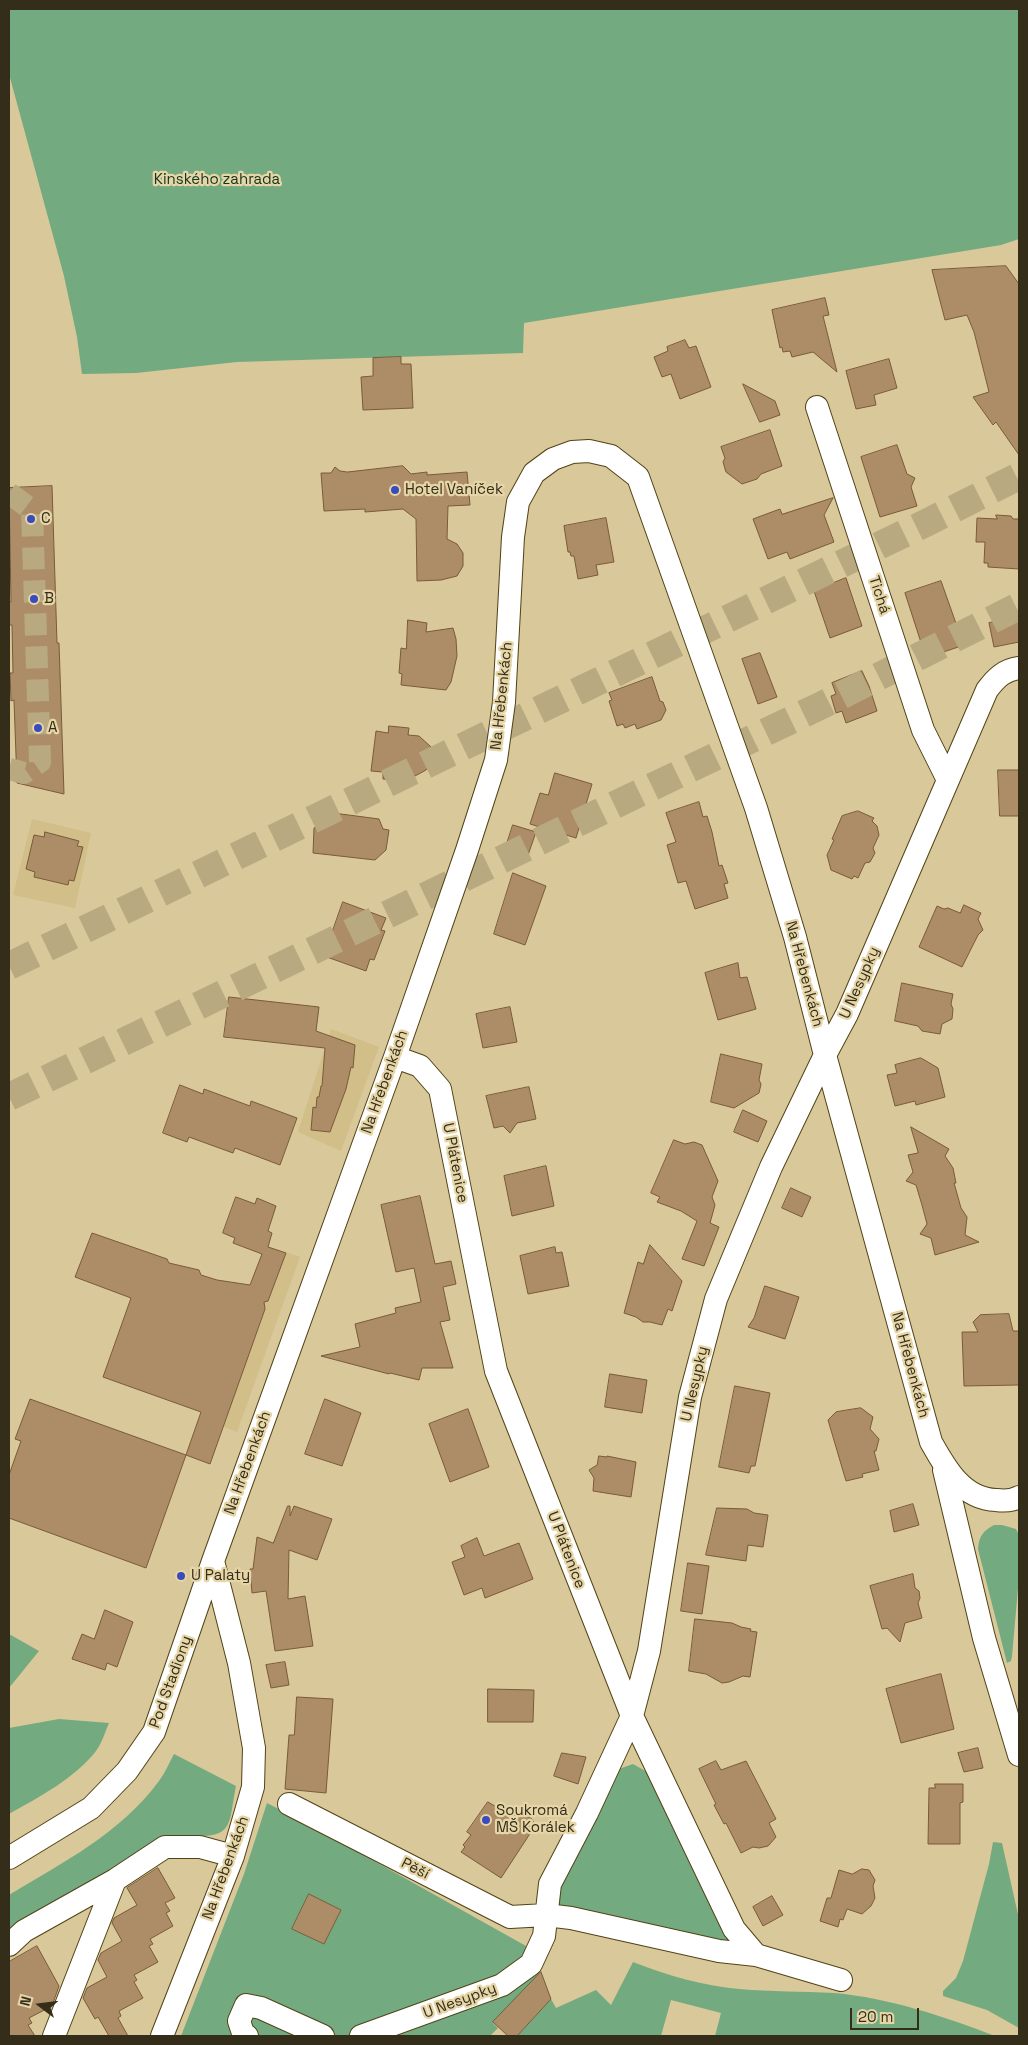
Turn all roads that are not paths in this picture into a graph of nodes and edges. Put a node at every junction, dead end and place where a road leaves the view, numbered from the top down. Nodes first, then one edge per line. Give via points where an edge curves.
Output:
1 (817, 407) dead end
2 (1019, 668) edge
3 (948, 780) junction
4 (825, 1056) junction
5 (395, 1057) junction
6 (943, 1464) junction
7 (1018, 1502) edge
8 (213, 1561) junction
9 (632, 1716) junction
10 (1019, 1755) edge
11 (289, 1804) dead end
12 (233, 1856) junction
13 (9, 1858) edge
14 (115, 1880) junction
15 (546, 1915) junction
16 (9, 1945) edge
17 (756, 1955) junction
18 (841, 1980) dead end
19 (54, 2036) edge
20 (162, 2036) edge
21 (247, 2036) edge
22 (323, 2036) edge
23 (361, 2036) edge

1 - 3 street, Tichá via 923,730
2 - 3 street, U Nesypky via 1006,671 987,690
3 - 4 street, U Nesypky via 847,1014
4 - 5 street, Na Hřebenkách via 795,937 756,808 638,477 611,456 589,451 572,452 553,459 534,473 518,502 513,537 504,702 496,760
4 - 6 street, Na Hřebenkách via 931,1442
4 - 9 street, U Nesypky via 772,1167 716,1299 690,1397 649,1651
5 - 8 street, Na Hřebenkách
5 - 9 street, U Plátenice via 420,1066 440,1089 496,1371
6 - 7 street, Na Hřebenkách via 964,1489 986,1500
6 - 10 street, Na Hřebenkách via 984,1638
8 - 12 street, Na Hřebenkách via 239,1663 254,1748 253,1787
8 - 13 street, Pod Stadiony via 154,1732 127,1772 91,1808
9 - 15 street, U Nesypky via 587,1814 550,1884
9 - 17 street, U Plátenice via 734,1930
11 - 15 street, Pěší via 510,1917
12 - 14 street via 200,1847 165,1847
12 - 20 street, Na Hřebenkách
14 - 16 street via 24,1930
14 - 19 street
15 - 17 street, Pěší via 719,1951
15 - 23 street, U Nesypky via 544,1936 531,1964 502,1985
17 - 18 street
21 - 22 street via 239,2022 246,2005

